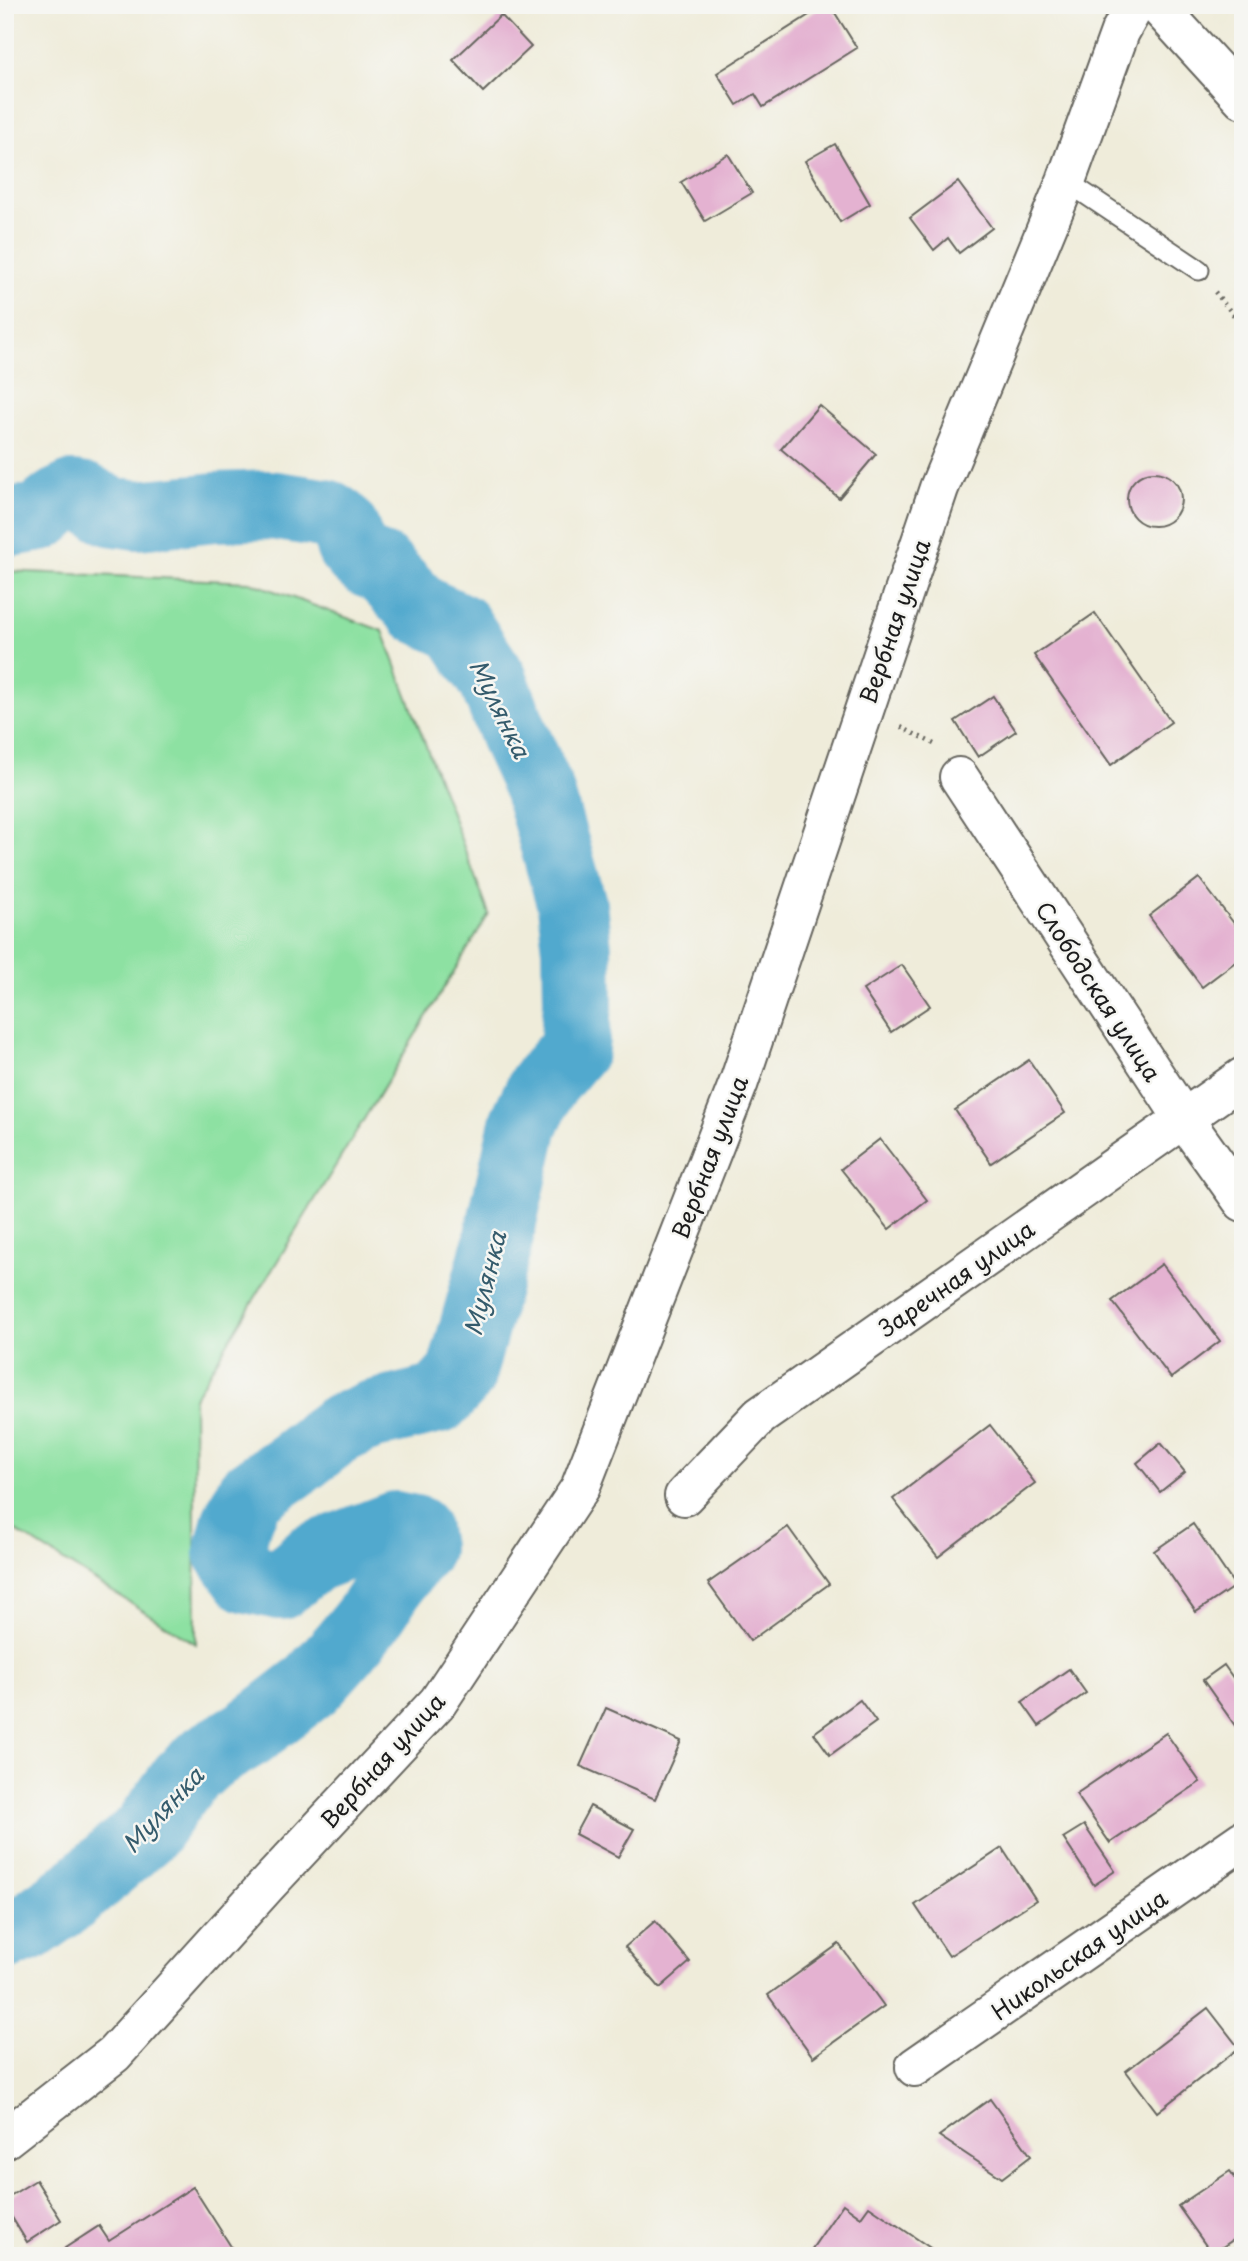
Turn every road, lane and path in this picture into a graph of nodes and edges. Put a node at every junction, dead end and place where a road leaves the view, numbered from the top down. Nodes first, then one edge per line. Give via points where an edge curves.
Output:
1 (1135, 5) edge
2 (1157, 5) edge
3 (1243, 99) edge
4 (1066, 181) junction
5 (1199, 270) joint
6 (1243, 327) edge
7 (865, 709) junction
8 (959, 777) joint
9 (1243, 1077) edge
10 (1184, 1118) junction
11 (1243, 1202) edge
12 (684, 1496) dead end
13 (1243, 1840) edge
14 (915, 2067) dead end
15 (5, 2139) edge

1 - 4 street, Вербная улица via 1120,32
2 - 3 street
4 - 5 lane
4 - 7 street, Вербная улица via 939,488
5 - 6 path
7 - 8 path via 934,743
7 - 15 street, Вербная улица via 739,1082 580,1488 438,1702 114,2054
8 - 10 street, Слободская улица
9 - 10 street, Заречная улица
10 - 11 street, Слободская улица
10 - 12 street, Заречная улица via 760,1416
13 - 14 street, Никольская улица

